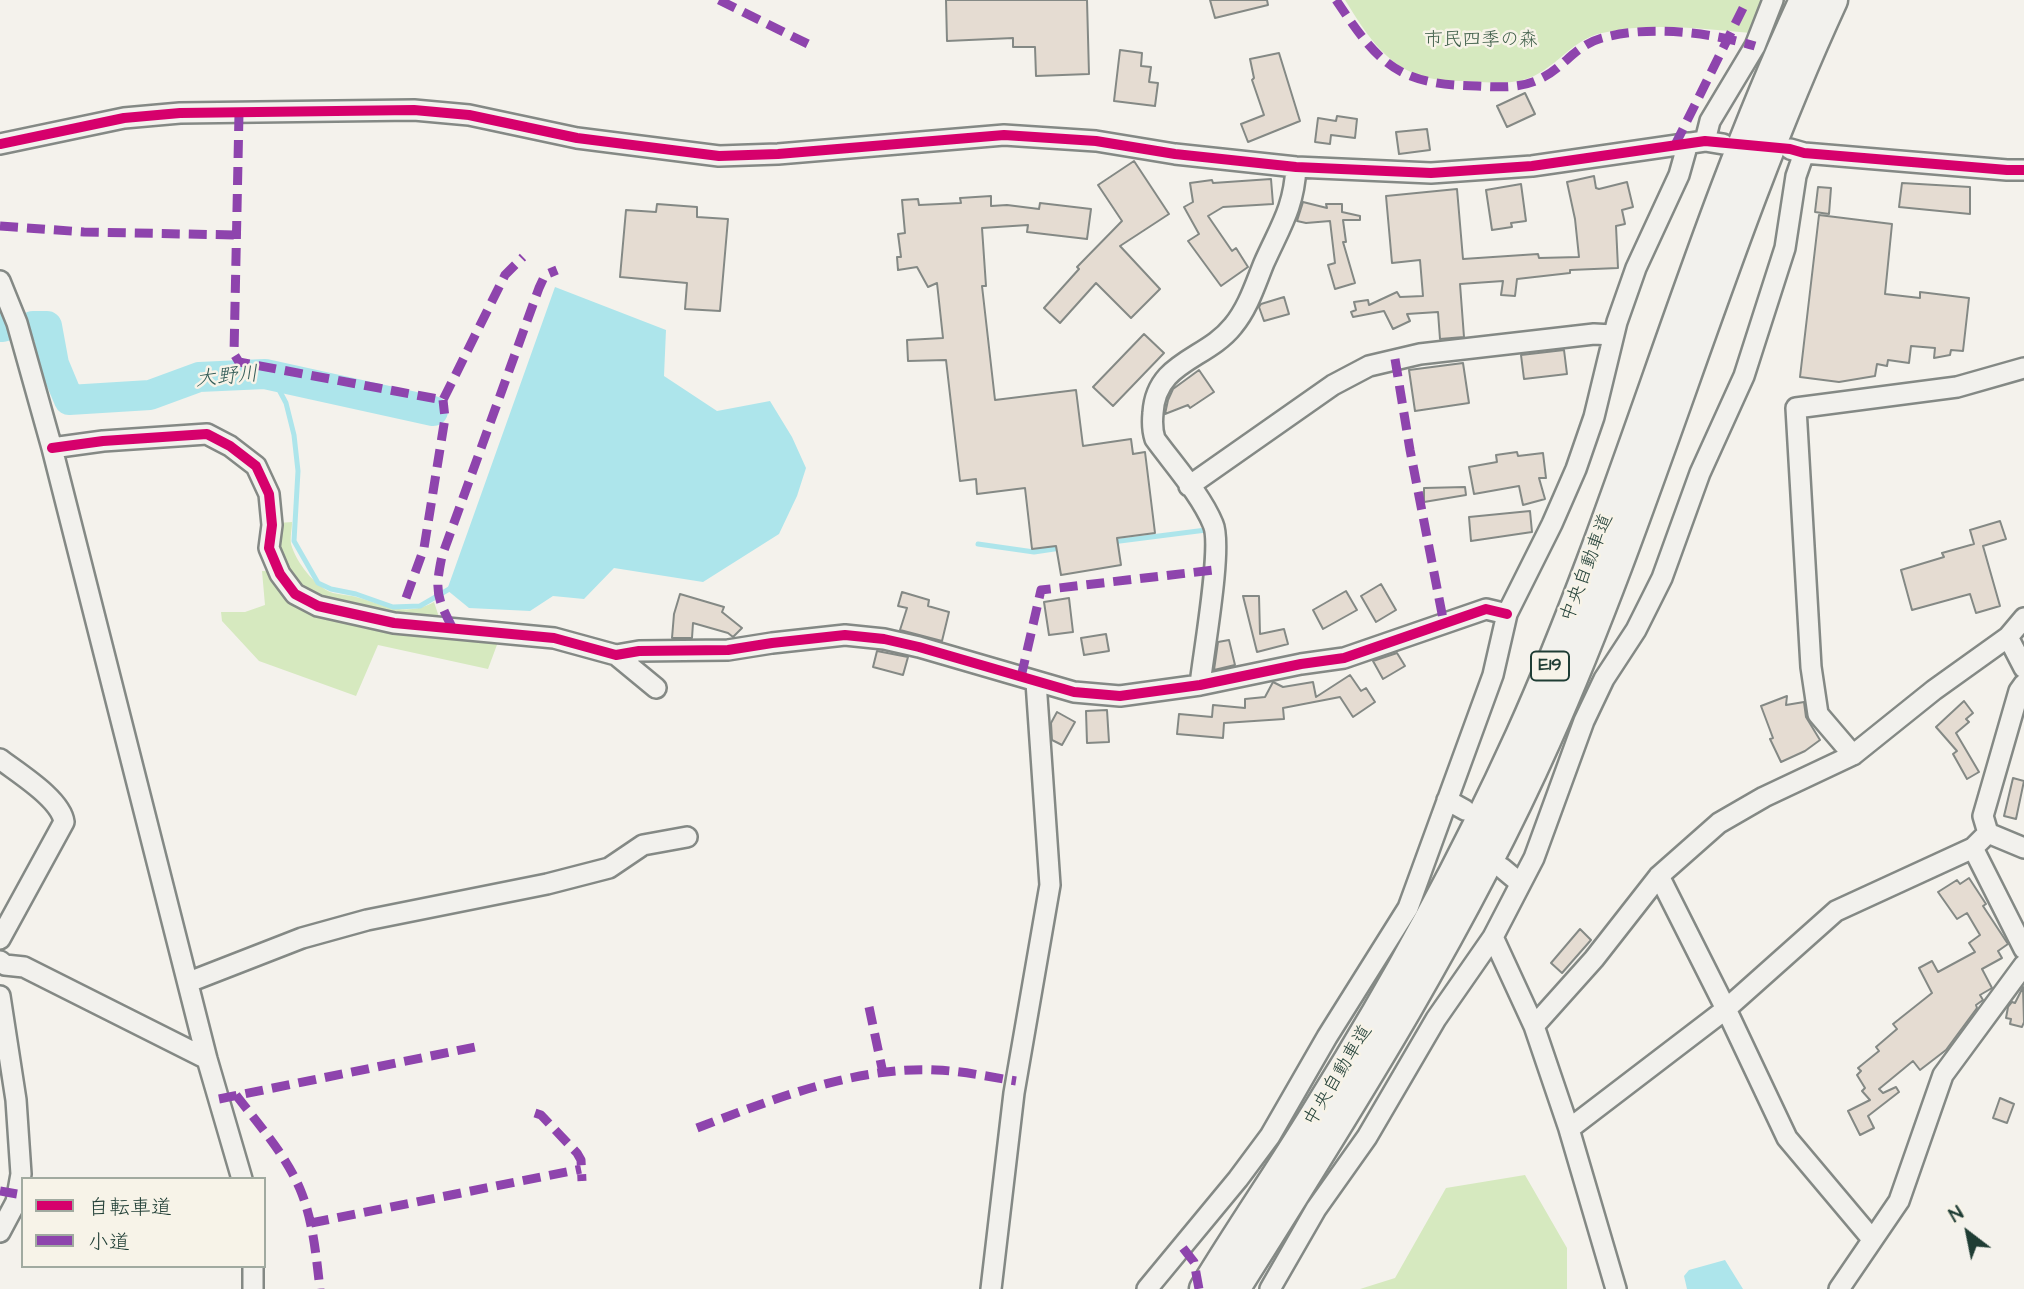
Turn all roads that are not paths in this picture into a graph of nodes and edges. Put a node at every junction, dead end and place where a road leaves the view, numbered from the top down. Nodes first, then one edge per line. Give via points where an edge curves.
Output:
1 (1773, 0) edge
2 (1805, 0) edge
3 (1832, 0) edge
4 (1705, 143) junction
5 (0, 144) edge
6 (1296, 167) junction
7 (2024, 170) edge
8 (0, 281) edge
9 (1614, 335) junction
10 (2024, 368) edge
11 (52, 449) junction
12 (1189, 486) junction
13 (1507, 614) junction
14 (2024, 618) edge
15 (2008, 637) junction
16 (616, 656) junction
17 (2024, 668) edge
18 (1036, 682) junction
19 (2024, 684) edge
20 (1200, 685) junction
21 (656, 688) dead end
22 (1853, 755) junction
23 (0, 759) edge
24 (1447, 800) junction
25 (1465, 810) dead end
26 (1988, 833) junction
27 (687, 837) dead end
28 (1973, 848) junction
29 (2024, 848) edge
30 (1502, 868) dead end
31 (1659, 876) junction
32 (1520, 883) junction
33 (1493, 936) junction
34 (0, 939) edge
35 (2024, 949) edge
36 (2024, 965) edge
37 (2, 969) edge
38 (189, 982) junction
39 (0, 996) edge
40 (1726, 1009) junction
41 (1534, 1026) junction
42 (207, 1059) junction
43 (8, 1099) edge
44 (1569, 1129) junction
45 (241, 1177) edge
46 (0, 1232) edge
47 (1872, 1239) junction
48 (253, 1268) edge
49 (253, 1289) edge
50 (991, 1289) edge
51 (1147, 1289) edge
52 (1205, 1289) edge
53 (1234, 1289) edge
54 (1270, 1289) edge
55 (1616, 1289) edge
56 (1839, 1289) edge

1 - 4 street via 1755,47 1710,121
2 - 52 highway, 中央自動車道 / E19 via 1757,112 1573,611 1522,734 1422,935
3 - 53 highway, 中央自動車道 / E19 via 1781,118 1598,617 1545,742 1412,999
4 - 6 street via 1532,166 1431,173
4 - 9 street via 1679,175 1636,268
5 - 6 street via 124,118 180,113 414,110 719,156 1004,135 1096,141
6 - 12 street via 1286,220 1245,309 1231,328 1163,379 1154,398 1155,439
7 - 32 street via 1797,151 1785,248 1744,376 1700,473 1662,578 1584,721 1534,858
8 - 11 street via 17,323
9 - 12 street via 1420,354 1369,366 1333,385
9 - 13 street via 1576,469
10 - 22 street via 1956,387 1796,408 1811,667 1818,714
11 - 16 street via 207,434 256,466 269,494 270,548 280,574 295,594 318,606 394,623 554,638
11 - 38 street
12 - 20 street via 1215,527
13 - 20 street via 1486,609 1344,659
13 - 24 street via 1493,675
14 - 15 street
15 - 17 street
15 - 22 street
16 - 18 street via 639,651 728,650 845,635 919,646
16 - 21 street
18 - 20 street via 1074,692 1120,696
18 - 50 street via 1050,885 1014,1093
19 - 26 street via 1983,817
22 - 31 street via 1718,822
23 - 34 street via 37,786 63,813 64,822
24 - 25 street
24 - 51 street via 1408,908 1270,1136
26 - 28 street
26 - 29 street
27 - 38 street via 643,845 609,868 303,938
28 - 35 street
28 - 40 street via 1836,911
30 - 32 street
31 - 40 street
31 - 41 street
32 - 33 street
33 - 41 street
33 - 54 street via 1436,1019
36 - 47 street via 1943,1075 1899,1201
37 - 42 street via 24,967
38 - 42 street
39 - 43 street
40 - 44 street
40 - 47 street via 1787,1138
41 - 44 street
42 - 45 street
43 - 46 street via 21,1174 16,1202
44 - 55 street
47 - 56 street
48 - 49 street

